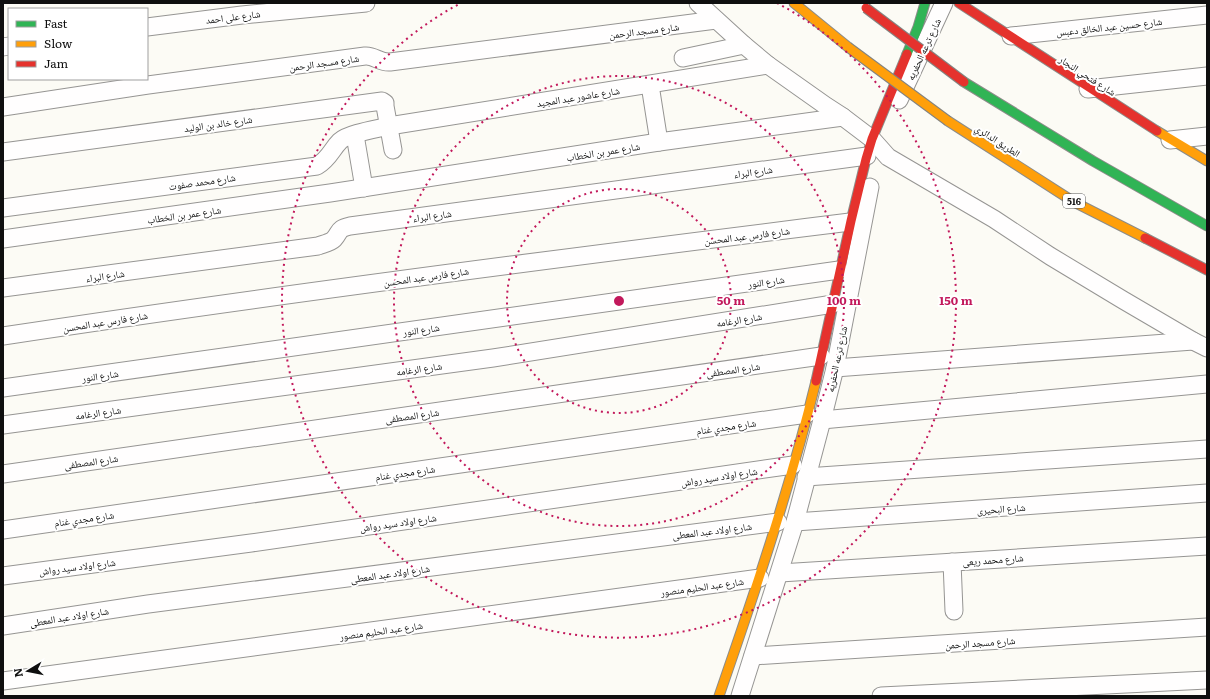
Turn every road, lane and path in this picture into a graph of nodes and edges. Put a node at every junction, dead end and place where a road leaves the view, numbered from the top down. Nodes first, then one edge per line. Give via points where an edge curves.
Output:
1 (366, 3) edge
2 (698, 3) edge
3 (794, 3) edge
4 (925, 3) edge
5 (944, 3) edge
6 (959, 3) edge
7 (864, 5) edge
8 (1207, 15) edge
9 (716, 20) junction
10 (148, 27) edge
11 (1011, 36) junction
12 (744, 46) junction
13 (683, 58) dead end
14 (768, 65) junction
15 (1207, 76) edge
16 (650, 85) junction
17 (1088, 89) junction
18 (3, 107) edge
19 (843, 117) junction
20 (389, 126) junction
21 (355, 135) junction
22 (1207, 136) edge
23 (1170, 140) junction
24 (659, 142) junction
25 (873, 147) junction
26 (393, 150) dead end
27 (3, 152) edge
28 (1207, 161) edge
29 (364, 188) junction
30 (3, 208) edge
31 (850, 222) junction
32 (1207, 226) edge
33 (3, 239) edge
34 (839, 270) junction
35 (1207, 270) edge
36 (3, 288) edge
37 (833, 304) junction
38 (3, 336) edge
39 (1200, 344) edge
40 (821, 356) junction
41 (835, 368) junction
42 (1207, 384) edge
43 (3, 388) edge
44 (815, 417) junction
45 (3, 425) edge
46 (1207, 449) edge
47 (793, 465) junction
48 (3, 474) edge
49 (806, 477) junction
50 (1207, 493) edge
51 (778, 522) junction
52 (795, 522) junction
53 (3, 530) edge
54 (1207, 546) edge
55 (952, 562) junction
56 (780, 573) junction
57 (3, 576) edge
58 (760, 578) junction
59 (954, 611) dead end
60 (3, 626) edge
61 (1207, 627) edge
62 (753, 656) junction
63 (1207, 680) edge
64 (3, 681) edge
65 (719, 696) edge
66 (740, 696) edge
67 (881, 696) edge

1 - 10 street, شارع على احمد
2 - 9 street
3 - 35 main road, الطريق الدائري / 516, bridge via 848,47 948,121 1074,202
4 - 25 main road, شارع ترعه الحفريه
5 - 25 street, شارع ترعه الحفريه via 893,113
6 - 11 main road, شارع فتحي النجار
7 - 32 main road, bridge via 964,82 1093,161
8 - 11 street, شارع حسين عبد الخالق دعبس
9 - 12 street
9 - 18 street, شارع مسجد الرحمن via 390,62 381,62 365,56
11 - 17 main road, شارع فتحي النجار
12 - 13 street
12 - 14 street
14 - 16 street, شارع عاشور عبد المجيد
14 - 19 street
15 - 17 street
16 - 20 street, شارع عاشور عبد المجيد
16 - 24 street
17 - 23 main road, شارع فتحي النجار
19 - 24 street, شارع عمر بن الخطاب
19 - 25 street
20 - 21 street, شارع محمد صفوت
20 - 26 street, شارع خالد بن الوليد
20 - 27 street, شارع خالد بن الوليد via 385,103 382,101
21 - 29 street
21 - 30 street, شارع محمد صفوت via 341,141 324,162 317,166
22 - 23 street
23 - 28 main road, شارع فتحي النجار
24 - 29 street, شارع عمر بن الخطاب
25 - 31 main road, شارع ترعه الحفريه
25 - 36 street, شارع البراء via 350,226 343,228 329,242 318,246
25 - 39 street via 994,219 1050,256
25 - 41 street, شارع ترعه الحفريه via 866,204
29 - 33 street, شارع عمر بن الخطاب
31 - 34 main road, شارع ترعه الحفريه
31 - 38 street, شارع فارس عبد المحسن via 559,258
34 - 37 main road, شارع ترعه الحفريه
34 - 43 street, شارع النور
37 - 40 main road, شارع ترعه الحفريه
37 - 45 street, شارع الرغامه via 493,358
39 - 41 street
40 - 44 main road, شارع ترعه الحفريه
40 - 48 street, شارع المصطفى
41 - 44 street, شارع ترعه الحفريه
42 - 44 street, شارع مجدي غنام
44 - 47 main road, شارع ترعه الحفريه
44 - 49 street, شارع ترعه الحفريه
44 - 53 street, شارع مجدي غنام
46 - 49 street
47 - 51 main road, شارع ترعه الحفريه
47 - 57 street, شارع اولاد سيد رواش via 267,541
49 - 52 street, شارع ترعه الحفريه
50 - 52 street, شارع البحيرى
51 - 58 main road, شارع ترعه الحفريه
51 - 60 street, شارع اولاد عبد المعطى via 148,604
52 - 56 street, شارع ترعه الحفريه
54 - 55 street, شارع محمد ريعى
55 - 56 street, شارع محمد ريعى
55 - 59 street
56 - 62 street, شارع ترعه الحفريه
58 - 64 street, شارع عبد الحليم منصور
58 - 65 main road, شارع ترعه الحفريه
61 - 62 street, شارع مسجد الرحمن
62 - 66 street, شارع ترعه الحفريه
63 - 67 street

